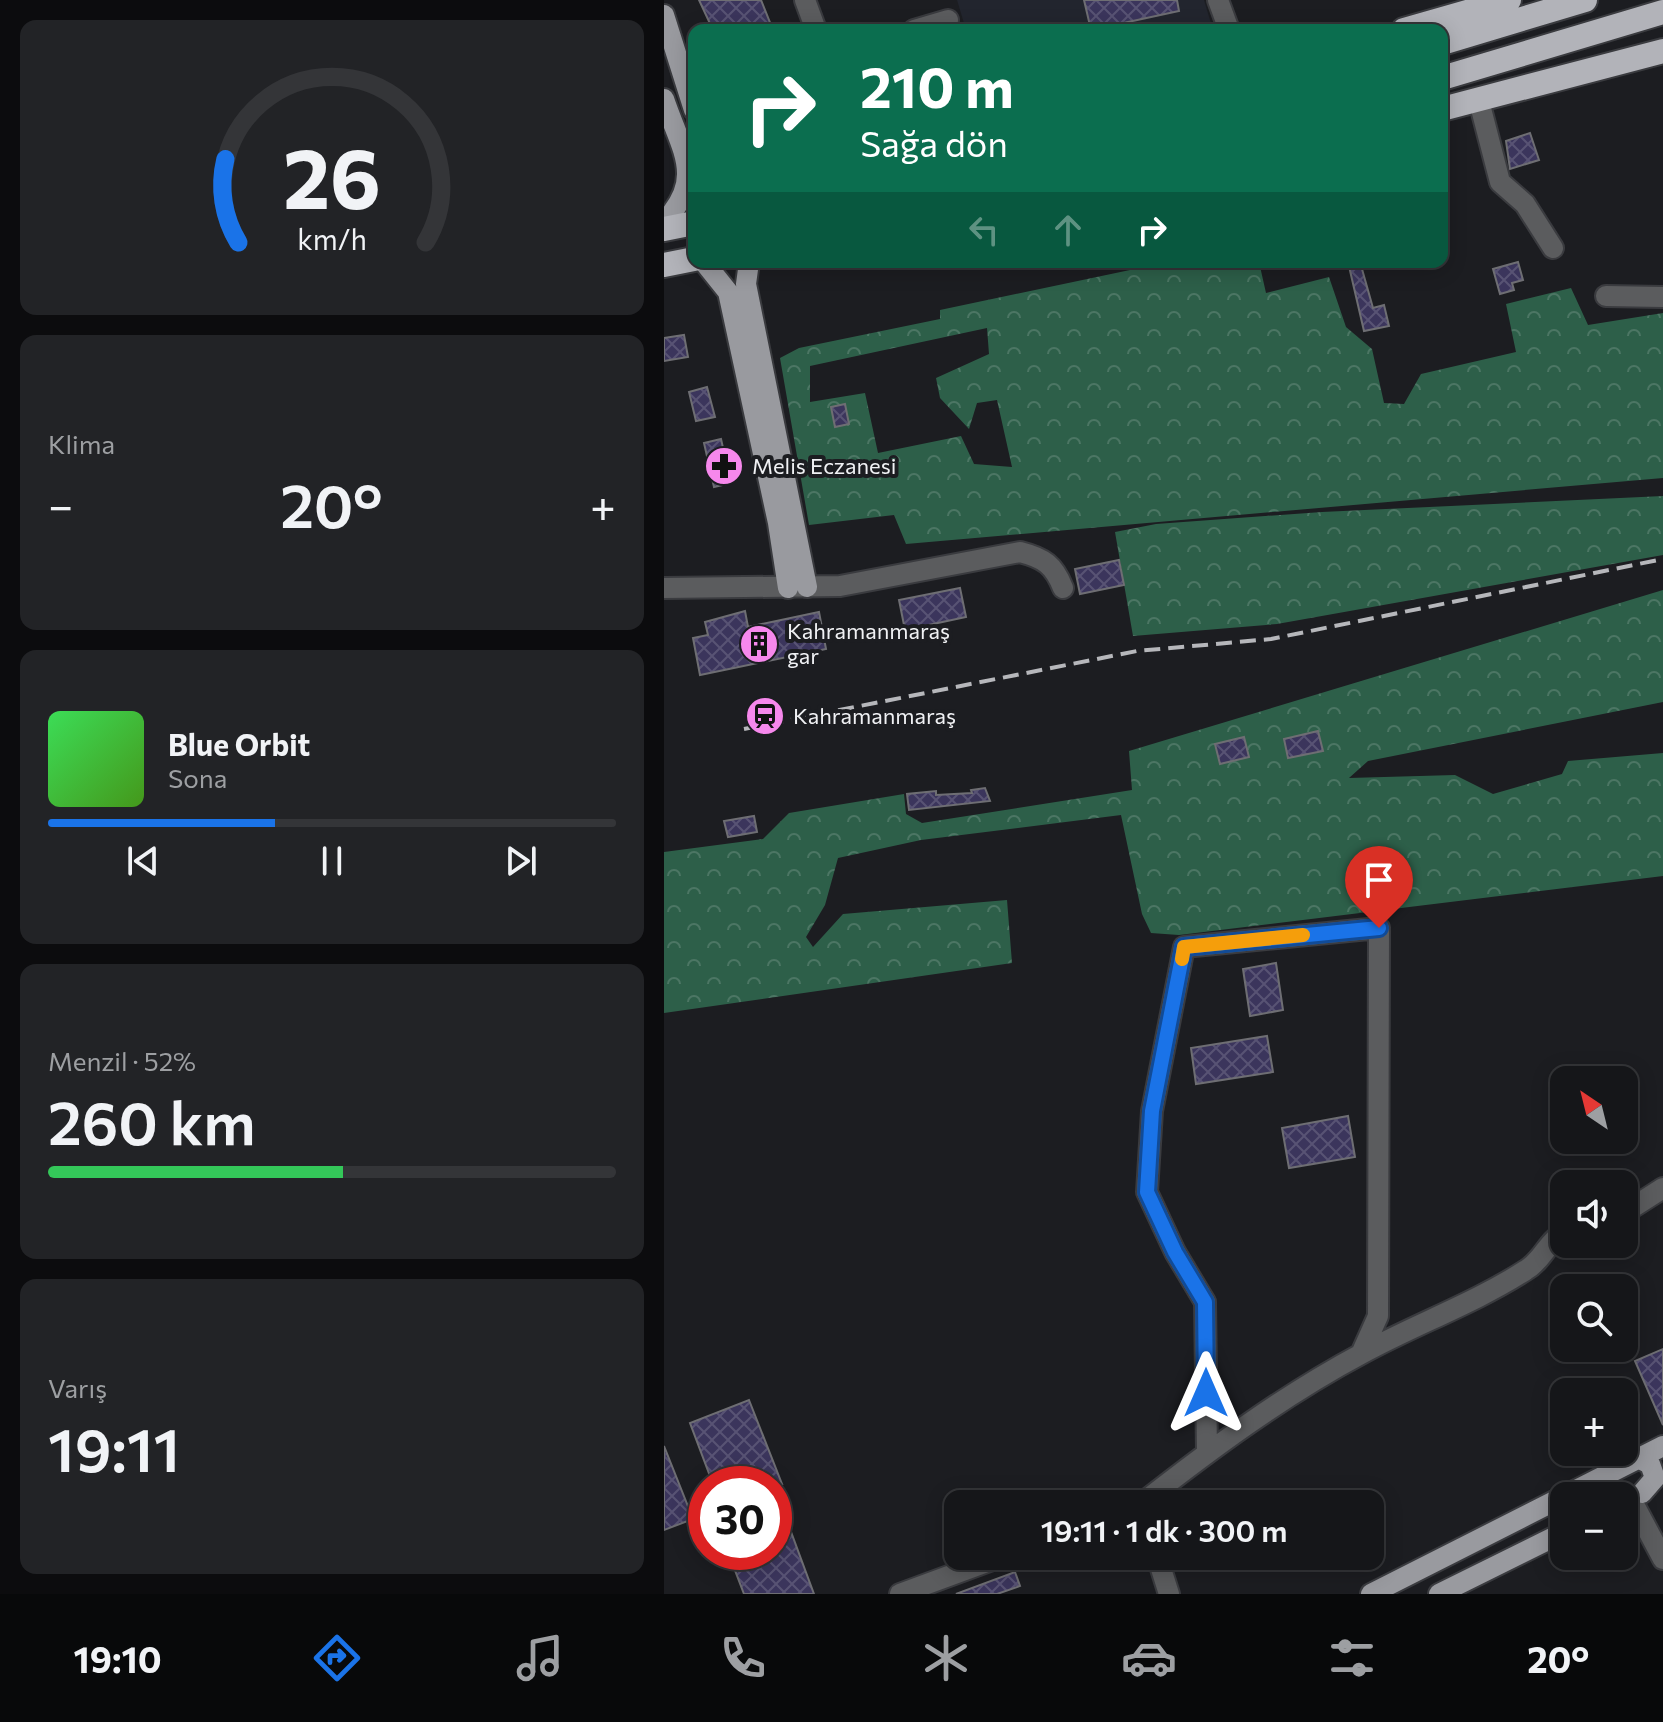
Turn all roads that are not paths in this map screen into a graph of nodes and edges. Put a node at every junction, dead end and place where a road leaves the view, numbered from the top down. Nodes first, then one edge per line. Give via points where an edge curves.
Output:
1 (805, 0) edge
2 (942, 0) edge
3 (1218, 0) edge
4 (1509, 0) edge
5 (1585, 0) edge
6 (1663, 12) edge
7 (664, 15) edge
8 (814, 24) edge
9 (950, 24) edge
10 (1227, 24) edge
11 (1425, 24) edge
12 (1448, 41) edge
13 (1663, 51) edge
14 (1448, 76) edge
15 (688, 91) edge
16 (664, 99) edge
17 (1479, 101) junction
18 (1448, 108) edge
19 (688, 172) edge
20 (688, 184) edge
21 (664, 222) edge
22 (688, 224) edge
23 (664, 229) edge
24 (1553, 248) dead end
25 (688, 260) edge
26 (664, 265) edge
27 (709, 268) edge
28 (748, 268) edge
29 (1606, 296) dead end
30 (1663, 297) edge
31 (664, 588) edge
32 (797, 588) junction
33 (1063, 588) dead end
34 (1663, 1188) edge
35 (1638, 1204) edge
36 (1550, 1240) edge
37 (1361, 1354) junction
38 (1663, 1446) edge
39 (1207, 1453) junction
40 (1638, 1458) joint
41 (1622, 1466) edge
42 (1663, 1483) edge
43 (1159, 1490) edge
44 (1638, 1493) edge
45 (1638, 1495) edge
46 (1638, 1510) edge
47 (1550, 1539) edge
48 (1663, 1559) edge
49 (965, 1570) edge
50 (1161, 1570) edge
51 (900, 1594) edge
52 (1169, 1594) edge
53 (1371, 1594) edge
54 (1439, 1594) edge

1 - 8 street
2 - 9 street
3 - 10 street
4 - 11 highway
5 - 12 highway
6 - 14 highway
7 - 15 main road
13 - 17 highway
16 - 19 main road
17 - 18 highway
17 - 24 street via 1500,182 1525,204
20 - 21 main road via 687,194
22 - 23 highway
25 - 26 highway
27 - 32 main road via 728,292
28 - 32 main road via 746,284
29 - 30 street
31 - 32 street
32 - 33 street via 840,586 1020,552 1043,558
34 - 35 street
36 - 37 street via 1528,1269
37 - 39 street
37 - 39 street via 1378,1316 1379,928 1184,947 1152,1111 1147,1192 1205,1302
38 - 40 main road
39 - 43 street
40 - 44 main road via 1650,1464 1655,1478
41 - 53 main road
42 - 45 main road
46 - 48 street
47 - 54 main road
49 - 51 street
50 - 52 street

